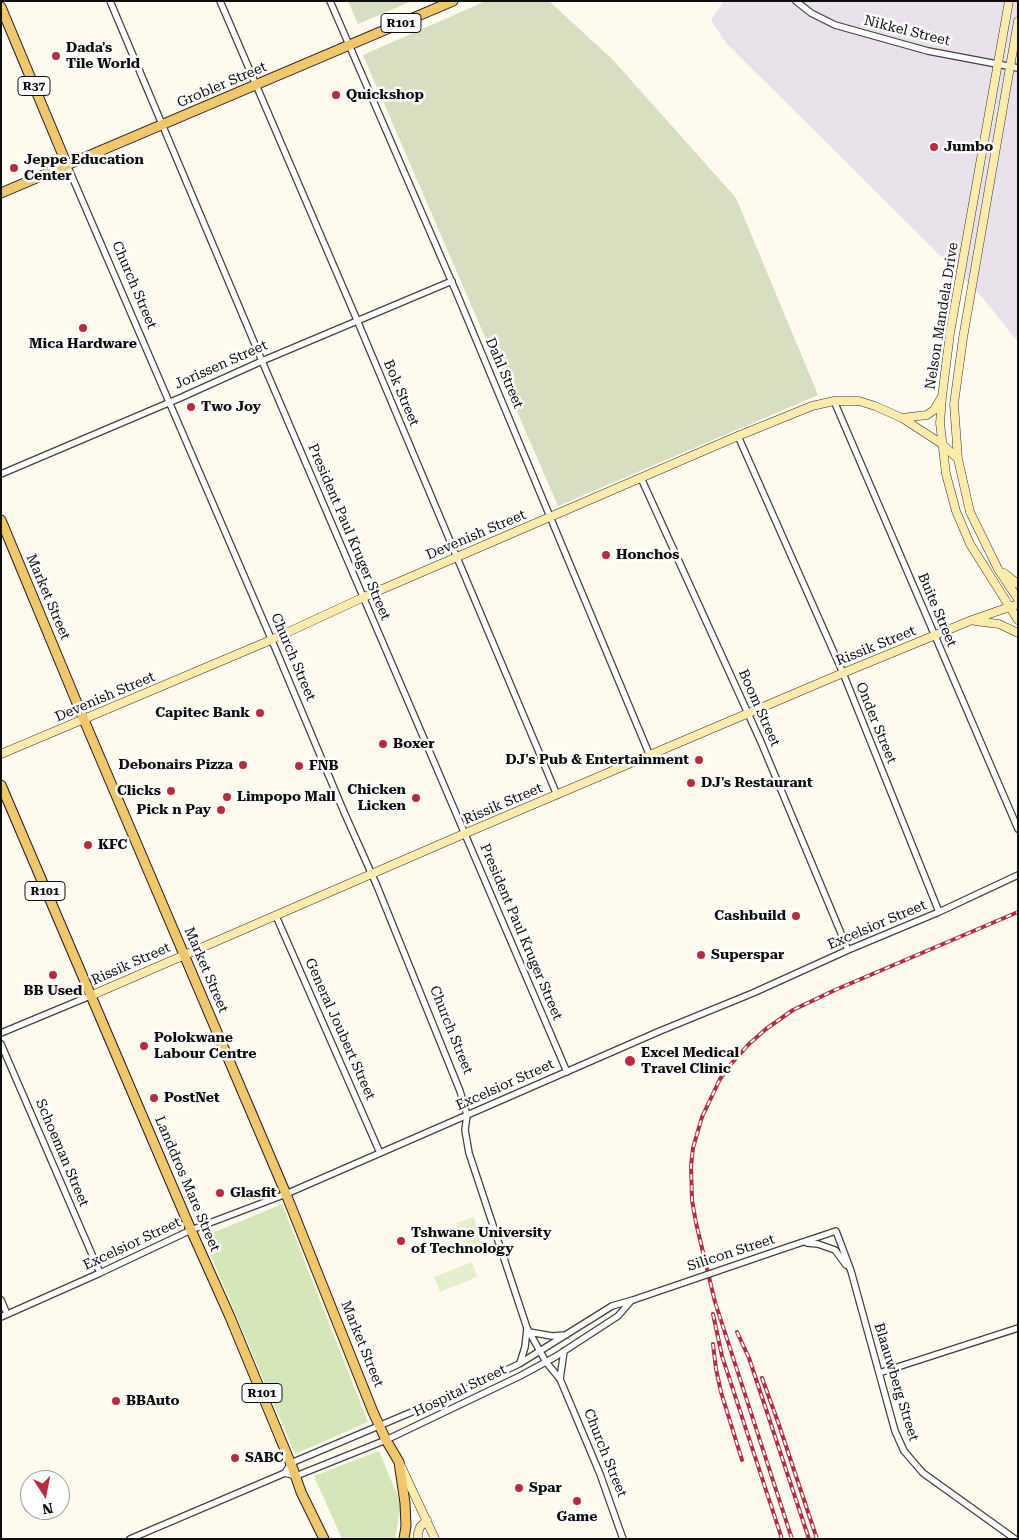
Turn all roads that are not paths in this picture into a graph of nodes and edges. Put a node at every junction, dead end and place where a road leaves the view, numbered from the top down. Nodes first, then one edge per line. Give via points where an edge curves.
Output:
1 (110, 1) edge
2 (220, 1) edge
3 (330, 1) edge
4 (454, 1) edge
5 (796, 1) edge
6 (1009, 1) edge
7 (1, 7) edge
8 (1018, 21) edge
9 (349, 46) junction
10 (998, 63) junction
11 (1014, 66) edge
12 (256, 85) junction
13 (163, 125) junction
14 (67, 164) junction
15 (1, 193) edge
16 (452, 281) junction
17 (357, 320) junction
18 (262, 361) junction
19 (942, 397) junction
20 (834, 401) junction
21 (169, 402) junction
22 (902, 418) junction
23 (738, 436) junction
24 (942, 444) junction
25 (958, 459) junction
26 (1, 474) edge
27 (641, 478) junction
28 (551, 516) junction
29 (1, 520) edge
30 (457, 558) junction
31 (998, 569) junction
32 (1018, 584) edge
33 (364, 597) junction
34 (1018, 599) edge
35 (1018, 604) edge
36 (1008, 607) junction
37 (972, 620) junction
38 (1018, 620) edge
39 (1018, 633) edge
40 (934, 636) junction
41 (271, 640) junction
42 (843, 673) junction
43 (748, 714) junction
44 (84, 720) junction
45 (1, 754) edge
46 (650, 756) junction
47 (1, 785) edge
48 (557, 795) junction
49 (1018, 830) edge
50 (466, 833) junction
51 (372, 874) junction
52 (1018, 875) edge
53 (939, 912) junction
54 (276, 916) junction
55 (848, 950) junction
56 (184, 954) junction
57 (90, 996) junction
58 (1, 1033) edge
59 (1, 1044) edge
60 (567, 1072) junction
61 (467, 1115) junction
62 (380, 1153) junction
63 (286, 1194) junction
64 (191, 1230) junction
65 (836, 1231) joint
66 (804, 1242) junction
67 (851, 1271) junction
68 (100, 1273) junction
69 (1, 1300) edge
70 (632, 1301) junction
71 (4, 1315) edge
72 (1018, 1328) edge
73 (528, 1330) junction
74 (567, 1335) junction
75 (564, 1351) junction
76 (540, 1352) junction
77 (546, 1362) junction
78 (519, 1364) junction
79 (879, 1373) junction
80 (560, 1379) junction
81 (380, 1425) junction
82 (386, 1440) junction
83 (399, 1462) junction
84 (291, 1463) junction
85 (286, 1473) junction
86 (296, 1476) junction
87 (427, 1520) junction
88 (130, 1539) edge
89 (324, 1539) edge
90 (404, 1539) edge
91 (418, 1539) edge
92 (435, 1539) edge
93 (623, 1539) edge
94 (1014, 1539) edge

1 - 13 street, President Paul Kruger Street
2 - 12 street, Bok Street
3 - 9 street, Dahl Street
4 - 9 main road, Grobler Street / R101
5 - 10 street, Nikkel Street via 835,25 928,51
6 - 10 main road, Nelson Mandela Drive
7 - 14 main road, Church Street / R37
8 - 11 main road, Nelson Mandela Drive
9 - 12 main road, Grobler Street / R101
9 - 16 street, Dahl Street
10 - 11 street, Nikkel Street
10 - 19 main road, Nelson Mandela Drive
11 - 25 main road, Nelson Mandela Drive via 958,368 955,397
12 - 13 main road, Grobler Street / R101
12 - 17 street, Bok Street
13 - 14 main road, Grobler Street / R101
13 - 18 street, President Paul Kruger Street
14 - 15 main road, Grobler Street / R101
14 - 21 street, Church Street
16 - 17 street, Jorissen Street
16 - 28 street, Dahl Street
17 - 18 street, Jorissen Street
17 - 30 street, Bok Street
18 - 21 street, Jorissen Street
18 - 33 street, President Paul Kruger Street
19 - 22 main road via 927,415
19 - 24 main road, Nelson Mandela Drive
20 - 22 main road, Devenish Street via 859,401
20 - 23 main road, Devenish Street via 795,412
20 - 40 street, Buite Street
21 - 26 street, Jorissen Street
21 - 41 street, Church Street
22 - 24 main road, Devenish Street
23 - 27 main road, Devenish Street
23 - 42 street, Onder Street
24 - 25 main road, Devenish Street
24 - 36 main road, Nelson Mandela Drive via 948,486 956,511 970,544
25 - 31 main road, Nelson Mandela Drive via 970,512
27 - 28 main road, Devenish Street
27 - 43 street, Boom Street
28 - 30 main road, Devenish Street
28 - 46 street, Dahl Street
29 - 44 main road, Market Street
30 - 33 main road, Devenish Street
30 - 48 street, Bok Street
31 - 32 main road
31 - 34 main road, Nelson Mandela Drive
33 - 41 main road, Devenish Street
33 - 50 street, President Paul Kruger Street
35 - 36 main road, Rissik Street
36 - 37 main road, Rissik Street
36 - 38 main road, Nelson Mandela Drive
37 - 39 main road via 999,624
37 - 40 main road, Rissik Street
40 - 42 main road, Rissik Street
40 - 49 street, Buite Street
41 - 44 main road, Devenish Street
41 - 51 street, Church Street
42 - 43 main road, Rissik Street
42 - 53 street, Onder Street
43 - 46 main road, Rissik Street
43 - 55 street, Boom Street
44 - 45 main road, Devenish Street
44 - 56 main road, Market Street
46 - 48 main road, Rissik Street
47 - 57 main road, Landdros Mare Street / R101
48 - 50 main road, Rissik Street
50 - 51 main road, Rissik Street
50 - 60 street, President Paul Kruger Street
51 - 54 main road, Rissik Street
51 - 61 street, Church Street
52 - 53 street, Excelsior Street
53 - 55 street, Excelsior Street
54 - 56 main road, Rissik Street
54 - 62 street, General Joubert Street
55 - 60 street, Excelsior Street
56 - 57 main road, Rissik Street
56 - 63 main road, Market Street
57 - 58 street, Rissik Street
57 - 64 main road, Landdros Mare Street / R101
59 - 68 street, Schoeman Street
60 - 61 street, Excelsior Street
61 - 62 street, Excelsior Street
61 - 73 street, Church Street via 465,1130 469,1153
62 - 63 street, Excelsior Street
63 - 64 street, Excelsior Street
63 - 81 main road, Market Street
64 - 68 street, Excelsior Street
64 - 84 main road, Landdros Mare Street / R101
65 - 66 street, Silicon Street
65 - 67 street, Blaauwberg Street
66 - 67 street, Blaauwberg Street via 835,1250
66 - 70 street, Silicon Street, bridge
67 - 79 street, Blaauwberg Street
68 - 71 street, Excelsior Street
69 - 71 street
70 - 74 street, Hospital Street via 612,1306
70 - 75 street, Hospital Street via 618,1316
72 - 79 street
73 - 74 street via 552,1336
73 - 76 street, Church Street
73 - 78 street, Church Street
74 - 76 street, Hospital Street
75 - 77 street, Hospital Street
75 - 80 street
76 - 77 street, Church Street
76 - 78 street, Hospital Street
77 - 80 street, Church Street
77 - 82 street, Hospital Street
78 - 81 street, Hospital Street
79 - 94 street, Blaauwberg Street via 897,1436 913,1463
80 - 93 street, Church Street
81 - 82 main road, Market Street
81 - 84 street, Hospital Street
82 - 83 main road, Market Street
82 - 86 street, Hospital Street
83 - 87 main road, Market Street
83 - 90 main road via 405,1503
84 - 85 street
84 - 86 main road, Landdros Mare Street / R101
85 - 86 street
85 - 88 street
86 - 89 main road, Landdros Mare Street / R101
87 - 91 main road via 420,1527
87 - 92 main road, Market Street

